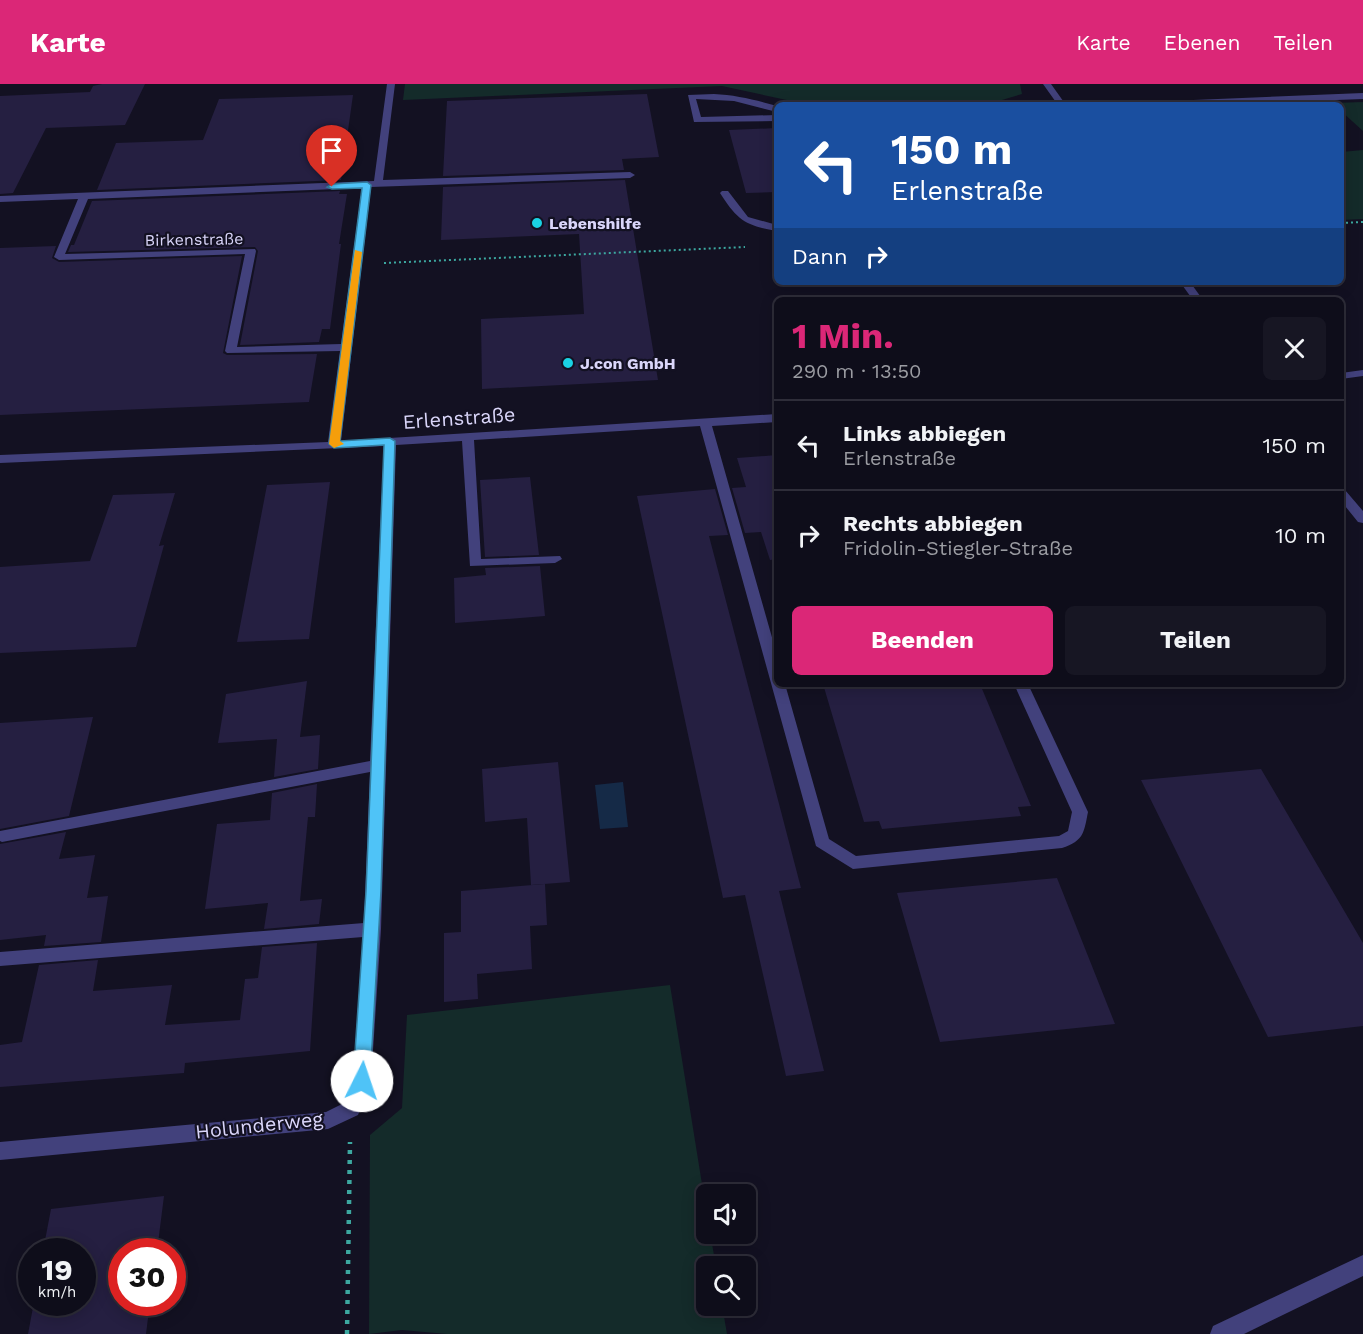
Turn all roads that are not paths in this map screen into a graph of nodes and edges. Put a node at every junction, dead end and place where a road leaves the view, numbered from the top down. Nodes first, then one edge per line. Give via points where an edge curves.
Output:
1 (391, 84) edge
2 (1047, 84) edge
3 (1363, 96) edge
4 (1060, 102) edge
5 (1218, 102) edge
6 (774, 108) edge
7 (774, 118) edge
8 (630, 175) dead end
9 (372, 184) junction
10 (725, 193) dead end
11 (84, 196) junction
12 (0, 199) edge
13 (774, 228) edge
14 (346, 347) junction
15 (1363, 373) edge
16 (1344, 376) edge
17 (774, 418) edge
18 (705, 422) junction
19 (468, 436) junction
20 (390, 441) junction
21 (334, 444) junction
22 (0, 459) edge
23 (1344, 497) edge
24 (1363, 519) edge
25 (555, 559) dead end
26 (774, 670) edge
27 (779, 687) edge
28 (1022, 687) edge
29 (377, 765) junction
30 (2, 836) dead end
31 (372, 929) junction
32 (0, 959) edge
33 (0, 1151) edge
34 (1363, 1265) edge
35 (1221, 1334) edge

1 - 9 street
2 - 4 street
3 - 5 street
6 - 7 street via 748,99 691,97 697,120
8 - 9 street
9 - 11 street
9 - 14 street via 356,264
10 - 13 street via 739,216
11 - 12 street
11 - 14 street, Birkenstraße via 59,257 251,251 231,351
14 - 21 street
15 - 16 street
17 - 18 street, Erlenstraße
18 - 19 street, Erlenstraße
18 - 26 street
19 - 20 street, Erlenstraße
19 - 25 street via 475,563
20 - 21 street, Erlenstraße
20 - 29 street, Holunderweg
21 - 22 street, Erlenstraße
23 - 24 street
27 - 28 street via 822,842 853,863 1062,842 1075,834 1080,812
29 - 30 street
29 - 31 street, Holunderweg
31 - 32 street
31 - 33 street, Holunderweg via 362,1081 351,1109 328,1120
34 - 35 street

